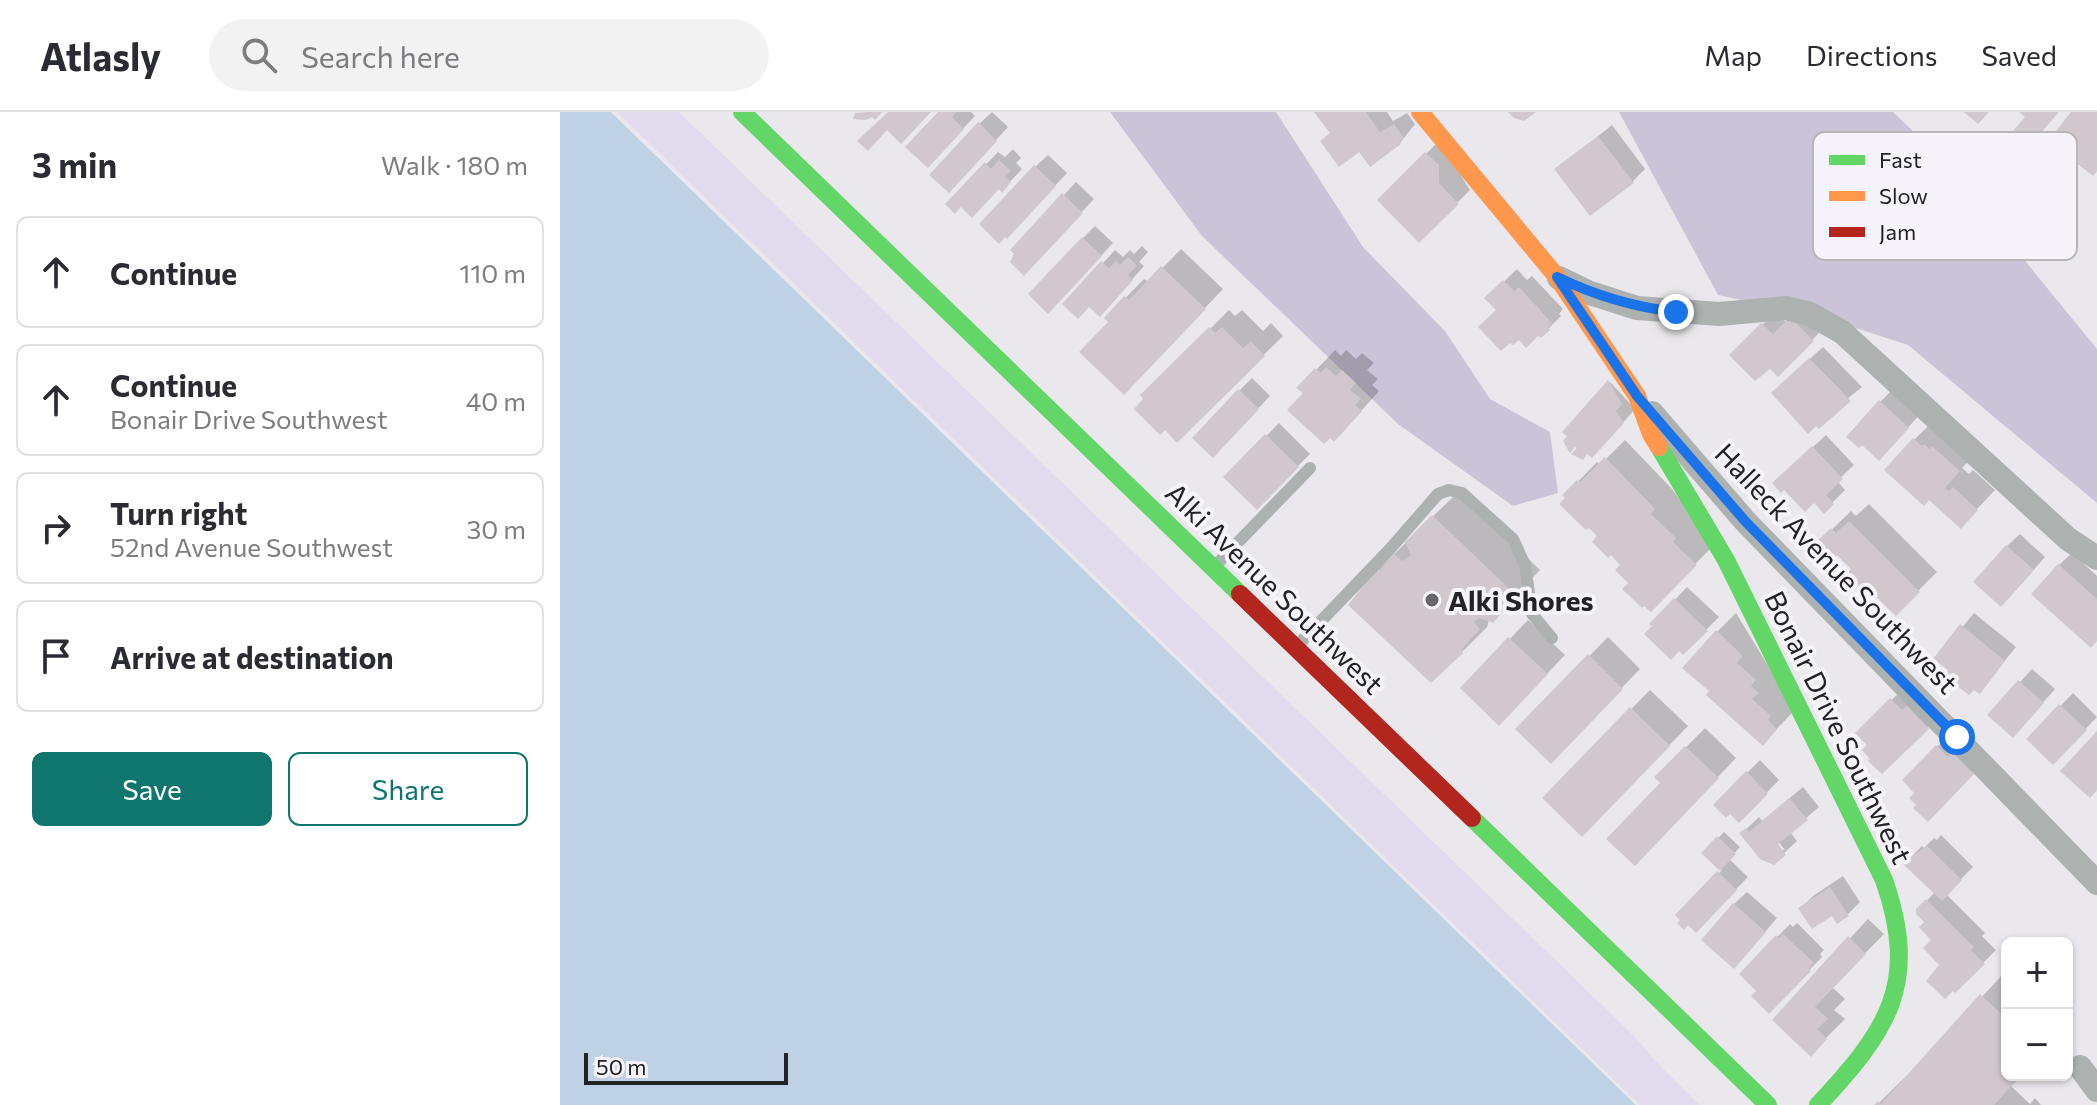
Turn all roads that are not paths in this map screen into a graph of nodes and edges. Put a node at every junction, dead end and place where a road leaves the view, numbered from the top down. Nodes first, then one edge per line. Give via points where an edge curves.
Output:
1 (742, 112) edge
2 (1420, 112) edge
3 (1557, 277) junction
4 (1637, 396) junction
5 (1310, 468) dead end
6 (2097, 558) edge
7 (1214, 568) junction
8 (1552, 638) dead end
9 (1295, 647) junction
10 (2097, 883) edge
11 (2080, 1067) dead end
12 (2097, 1090) edge
13 (1768, 1105) edge
14 (1818, 1105) edge

1 - 7 main road, Alki Avenue Southwest
2 - 3 main road, Bonair Drive Southwest
3 - 4 main road, Bonair Drive Southwest
3 - 6 street via 1637,308 1719,314 1786,308 1810,314 1842,332 2068,539
4 - 10 street, Halleck Avenue Southwest via 1745,521
4 - 14 main road, Bonair Drive Southwest via 1651,434 1726,560 1878,867 1898,925 1896,989 1886,1018 1874,1042
5 - 7 lane
7 - 9 main road, Alki Avenue Southwest
8 - 9 lane via 1532,614 1525,565 1513,539 1462,493 1449,490 1438,494
9 - 13 main road, Alki Avenue Southwest
11 - 12 street

